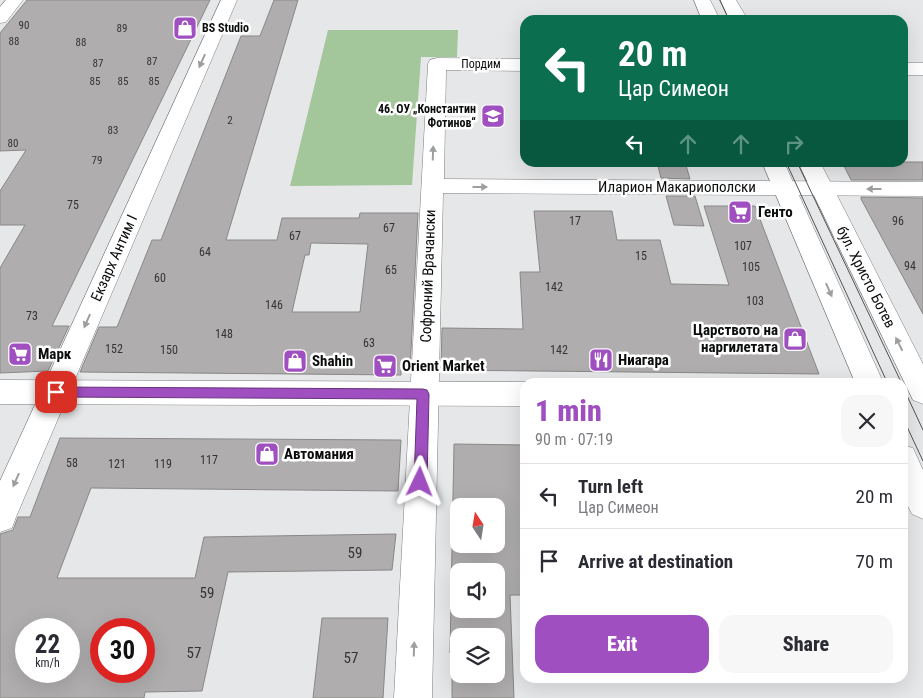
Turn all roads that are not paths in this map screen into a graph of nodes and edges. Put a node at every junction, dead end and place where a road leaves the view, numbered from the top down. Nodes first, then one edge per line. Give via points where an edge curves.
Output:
1 (15, 0) edge
2 (229, 0) edge
3 (702, 0) edge
4 (728, 0) edge
5 (709, 15) edge
6 (736, 15) edge
7 (0, 18) edge
8 (437, 64) joint
9 (520, 65) edge
10 (908, 68) edge
11 (923, 69) edge
12 (775, 167) edge
13 (811, 167) edge
14 (432, 186) junction
15 (784, 188) junction
16 (821, 188) junction
17 (923, 189) edge
18 (867, 378) edge
19 (917, 390) edge
20 (0, 392) edge
21 (56, 392) junction
22 (423, 394) junction
23 (520, 394) edge
24 (908, 471) edge
25 (923, 504) edge
26 (0, 516) edge
27 (413, 698) edge

1 - 7 street
2 -> 21 street, Екзарх Антим I
3 - 5 street
4 - 6 street
8 - 9 street, Пордим
14 -> 8 street, Софроний Врачански
10 - 11 street
12 - 15 street
13 - 16 street, бул. Христо Ботев
14 -> 15 street, Иларион Макариополски
14 - 22 street, Софроний Врачански
15 - 16 street, Иларион Макариополски
15 -> 18 street
17 -> 16 street, Иларион Макариополски
19 -> 16 street, бул. Христо Ботев
20 - 21 street
21 - 22 street
21 -> 26 street, Екзарх Антим I
22 - 23 street
27 -> 22 street, Софроний Врачански
24 - 25 street

